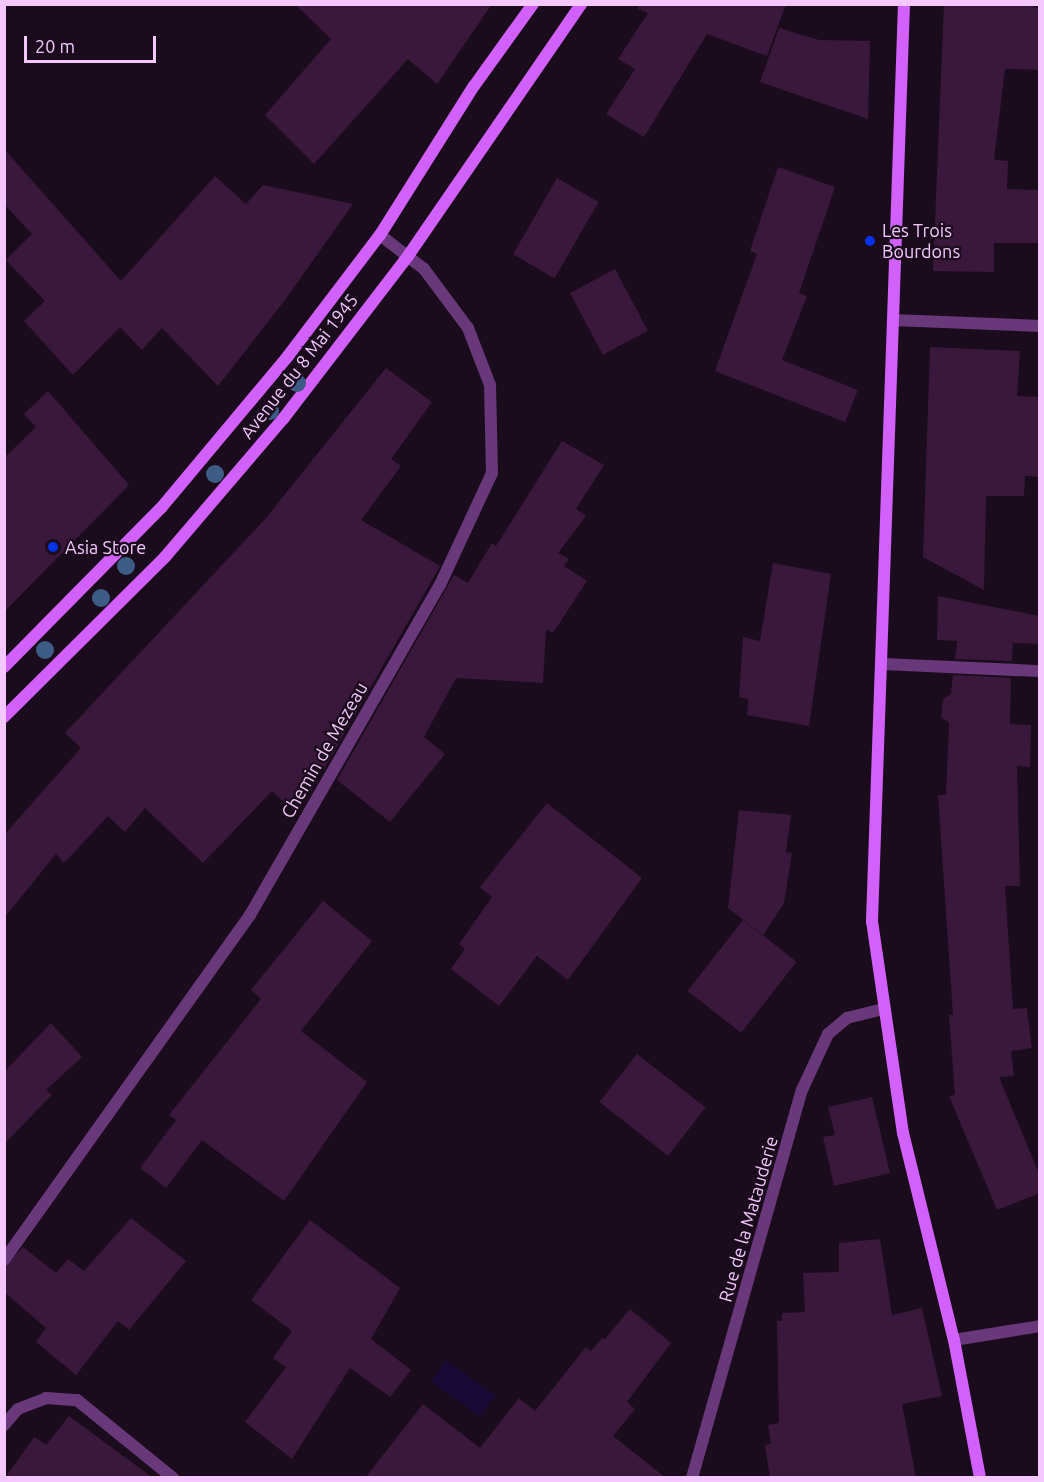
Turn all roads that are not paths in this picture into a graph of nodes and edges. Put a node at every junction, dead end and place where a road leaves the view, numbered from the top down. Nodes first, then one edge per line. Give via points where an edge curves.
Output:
1 (533, 4) edge
2 (581, 4) edge
3 (904, 4) edge
4 (380, 235) junction
5 (408, 256) junction
6 (893, 320) junction
7 (1040, 326) edge
8 (883, 664) junction
9 (4, 667) edge
10 (1040, 671) edge
11 (4, 717) edge
12 (883, 1009) junction
13 (4, 1260) edge
14 (1040, 1326) edge
15 (954, 1340) junction
16 (4, 1425) edge
17 (173, 1478) edge
18 (692, 1478) edge
19 (980, 1478) edge

1 - 4 main road, Avenue du 8 Mai 1945 via 474,87
2 - 5 main road, Avenue du 8 Mai 1945
3 - 6 main road
4 - 5 street, Chemin de Mezeau
4 - 9 main road, Avenue du 8 Mai 1945 via 288,356 161,508
5 - 11 main road, Avenue du 8 Mai 1945 via 283,419 165,557
5 - 13 street, Chemin de Mezeau via 424,269 468,328 490,386 492,473 440,585 250,915
6 - 7 street
6 - 8 main road
8 - 10 street
8 - 12 main road via 872,921
12 - 15 main road via 903,1133
12 - 18 street, Rue de la Matauderie via 847,1018 828,1034 802,1090
14 - 15 street
15 - 19 main road
16 - 17 street via 18,1409 46,1398 76,1400

